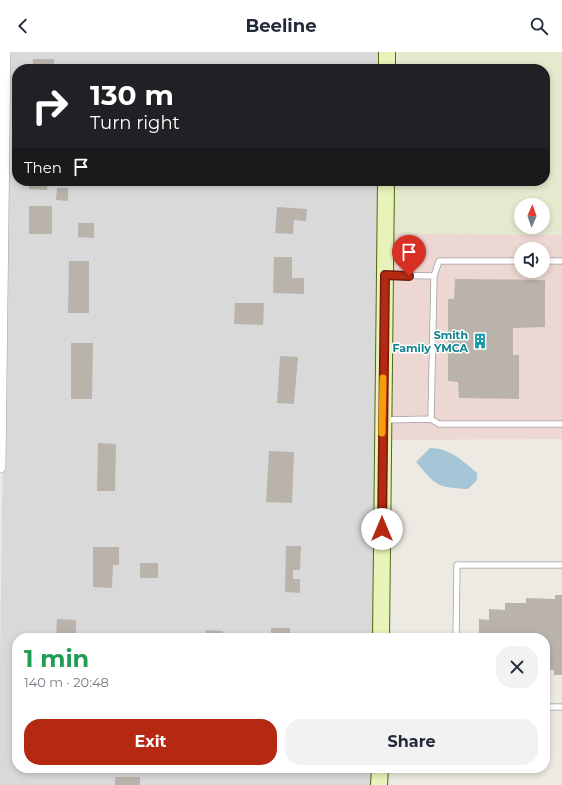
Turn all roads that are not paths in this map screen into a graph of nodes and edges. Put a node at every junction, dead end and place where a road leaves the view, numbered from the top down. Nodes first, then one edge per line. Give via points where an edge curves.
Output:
1 (5, 52) edge
2 (387, 52) edge
3 (387, 64) edge
4 (386, 186) edge
5 (514, 261) edge
6 (550, 261) edge
7 (562, 261) edge
8 (385, 275) junction
9 (434, 276) junction
10 (431, 419) junction
11 (382, 420) junction
12 (562, 424) edge
13 (0, 466) edge
14 (562, 565) edge
15 (381, 633) edge
16 (456, 633) edge
17 (550, 707) edge
18 (562, 707) edge
19 (380, 773) edge
20 (380, 785) edge

1 - 13 street
2 - 3 street
4 - 8 street
5 - 9 lane via 439,261
6 - 7 lane
8 - 9 lane
8 - 11 street
9 - 10 lane
10 - 11 lane
10 - 12 lane via 439,424
11 - 15 street
14 - 16 lane via 457,565
17 - 18 lane
19 - 20 street

